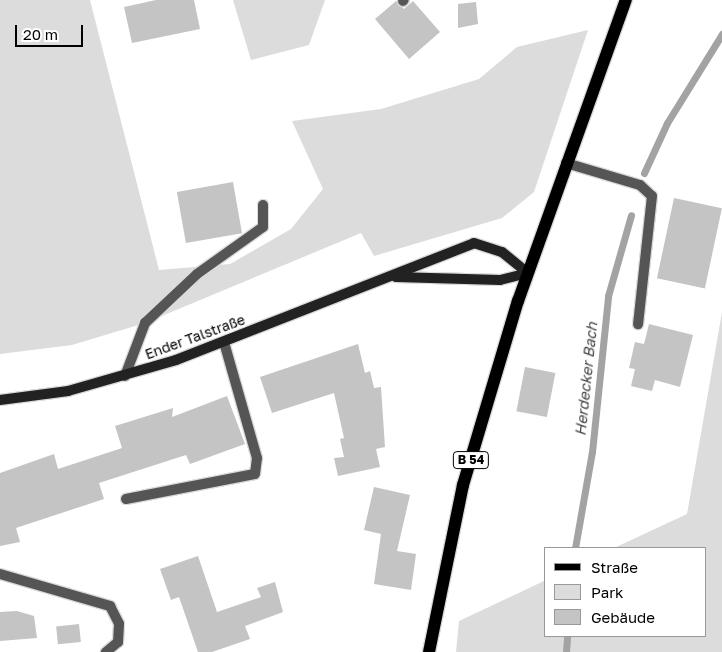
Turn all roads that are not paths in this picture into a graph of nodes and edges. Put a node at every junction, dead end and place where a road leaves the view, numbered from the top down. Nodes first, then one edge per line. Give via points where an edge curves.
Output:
1 (626, 0) edge
2 (566, 163) junction
3 (263, 205) dead end
4 (528, 273) junction
5 (393, 277) junction
6 (638, 324) dead end
7 (224, 342) junction
8 (125, 376) junction
9 (0, 400) edge
10 (126, 499) dead end
11 (0, 574) edge
12 (106, 652) edge
13 (430, 652) edge

1 - 2 main road, B 54
2 - 4 main road, B 54
2 - 6 street via 640,185 652,196
3 - 8 street via 263,227 197,274 145,322
4 - 5 main road, Ender Talstraße via 500,280
4 - 5 main road, Ender Talstraße via 502,252 474,243 436,256
4 - 13 main road, B 54 via 463,485
5 - 7 main road, Ender Talstraße
7 - 8 main road, Ender Talstraße
7 - 10 street via 257,458 255,474
8 - 9 main road, Ender Talstraße via 68,391
11 - 12 street via 110,606 119,624 118,642

